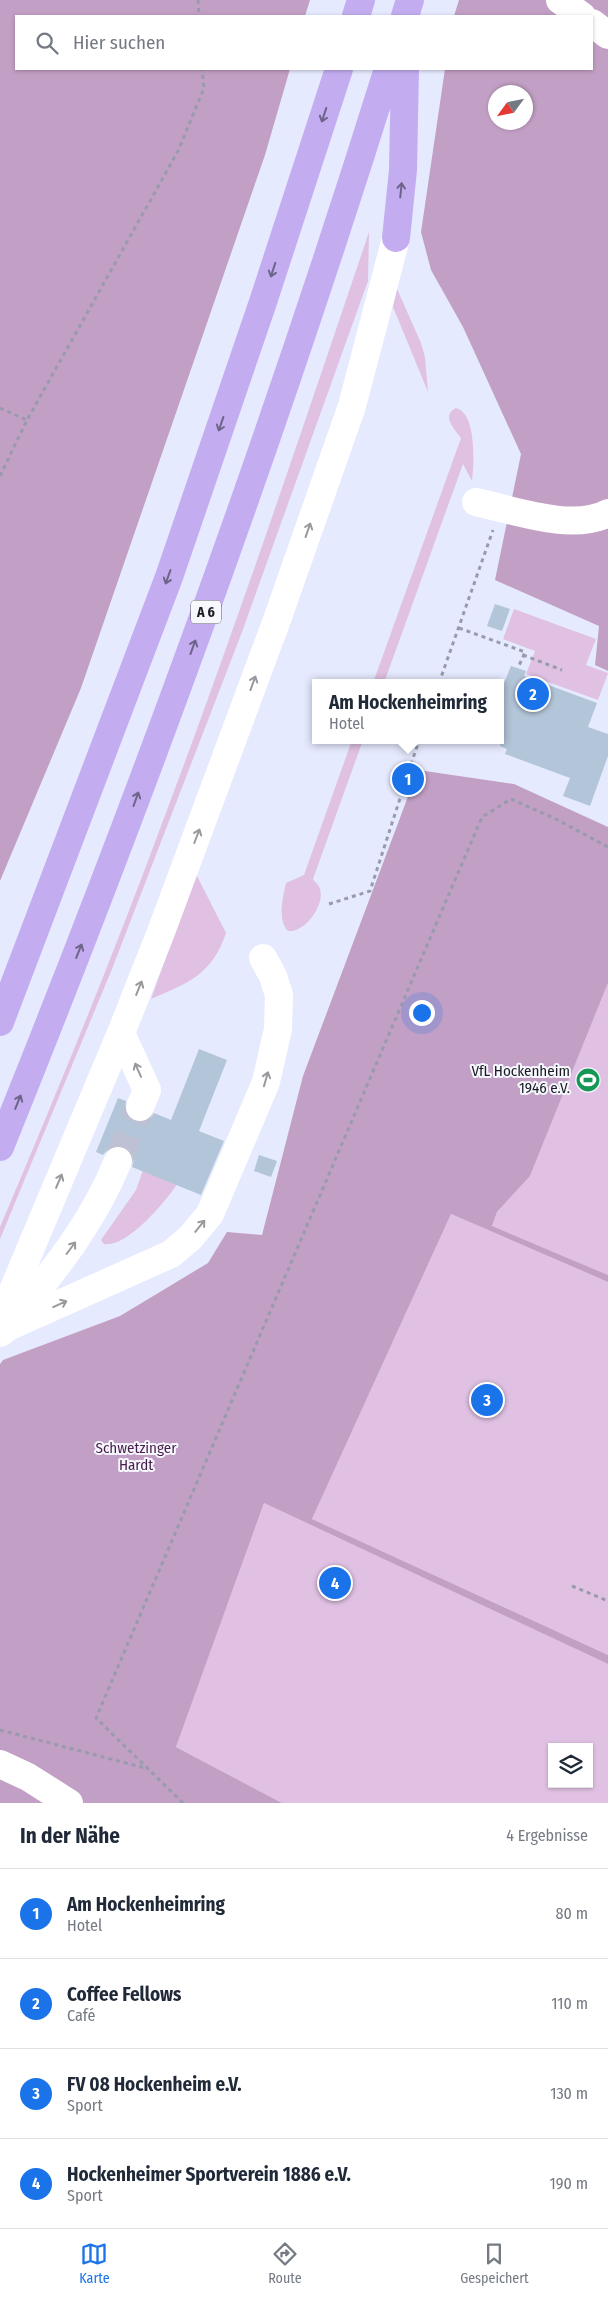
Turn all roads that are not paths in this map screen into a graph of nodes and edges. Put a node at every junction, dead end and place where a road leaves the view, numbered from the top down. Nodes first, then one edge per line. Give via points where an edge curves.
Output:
1 (361, 0) edge
2 (560, 0) edge
3 (356, 15) edge
4 (581, 15) edge
5 (593, 24) edge
6 (608, 35) edge
7 (339, 70) edge
8 (388, 70) edge
9 (405, 70) edge
10 (396, 238) joint
11 (488, 505) road end
12 (608, 513) edge
13 (263, 958) dead end
14 (0, 1022) edge
15 (121, 1033) junction
16 (140, 1107) tunnel mouth
17 (0, 1147) edge
18 (118, 1161) tunnel mouth
19 (3, 1325) edge
20 (0, 1764) edge
21 (69, 1803) edge

1 - 3 highway
2 - 4 street
5 - 6 street
7 -> 14 highway via 169,577
17 -> 8 highway, A 6 via 85,938 213,593 308,320
10 -> 9 highway via 403,170
15 -> 10 street via 211,800 348,415
11 - 12 street via 554,520 598,519
19 -> 13 street via 171,1254 210,1214 266,1082 278,1028 279,995
16 -> 15 street via 147,1090
19 -> 15 street via 29,1252
19 -> 18 street via 75,1243 107,1188
20 - 21 street

